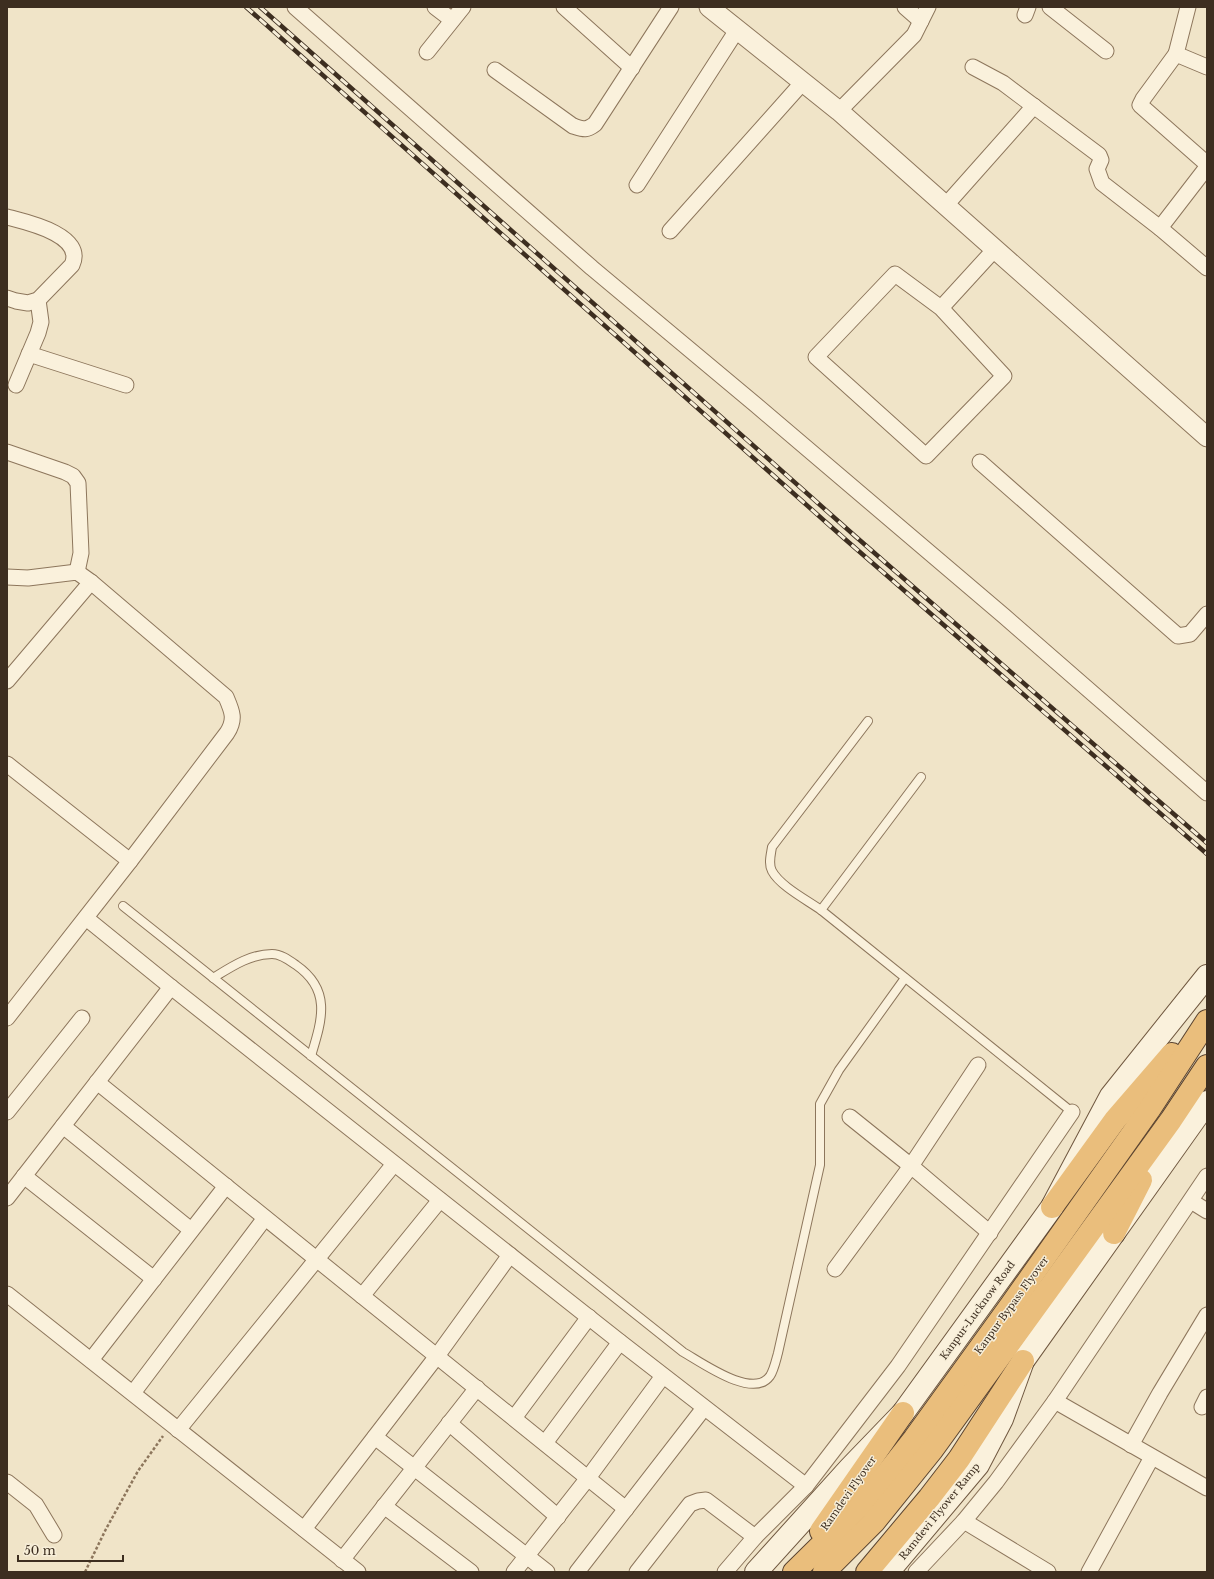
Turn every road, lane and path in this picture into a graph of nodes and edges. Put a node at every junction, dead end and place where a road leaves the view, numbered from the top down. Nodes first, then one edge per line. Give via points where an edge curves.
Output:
1 (295, 7) edge
2 (435, 7) edge
3 (463, 7) edge
4 (564, 7) edge
5 (672, 7) edge
6 (709, 7) edge
7 (905, 7) edge
8 (928, 7) edge
9 (1050, 7) edge
10 (1188, 7) edge
11 (452, 20) junction
12 (921, 21) junction
13 (738, 30) junction
14 (1106, 51) dead end
15 (427, 52) dead end
16 (1176, 54) junction
17 (973, 67) dead end
18 (1207, 67) edge
19 (632, 68) junction
20 (495, 70) dead end
21 (803, 82) junction
22 (1034, 106) junction
23 (839, 111) junction
24 (1207, 164) edge
25 (1207, 167) edge
26 (637, 185) dead end
27 (946, 205) junction
28 (7, 217) edge
29 (1160, 228) junction
30 (670, 231) dead end
31 (995, 248) junction
32 (1207, 268) edge
33 (7, 298) edge
34 (38, 300) junction
35 (941, 308) junction
36 (29, 354) junction
37 (16, 384) dead end
38 (126, 385) dead end
39 (1207, 437) edge
40 (7, 452) edge
41 (980, 462) dead end
42 (77, 572) junction
43 (7, 577) edge
44 (91, 582) junction
45 (1207, 614) edge
46 (7, 681) edge
47 (868, 721) dead end
48 (7, 764) edge
49 (921, 777) dead end
50 (1207, 794) edge
51 (130, 861) junction
52 (123, 906) dead end
53 (821, 910) junction
54 (86, 918) junction
55 (213, 978) junction
56 (905, 978) junction
57 (1206, 978) edge
58 (171, 987) junction
59 (1207, 1014) edge
60 (7, 1018) edge
61 (82, 1018) dead end
62 (1207, 1021) edge
63 (311, 1056) junction
64 (978, 1065) dead end
65 (1207, 1066) edge
66 (97, 1082) junction
67 (1207, 1102) edge
68 (7, 1112) edge
69 (1072, 1112) joint
70 (850, 1117) dead end
71 (1171, 1120) junction
72 (63, 1126) junction
73 (394, 1164) junction
74 (912, 1166) junction
75 (24, 1176) junction
76 (1207, 1176) edge
77 (226, 1186) junction
78 (7, 1198) edge
79 (440, 1200) junction
80 (1190, 1201) junction
81 (1052, 1207) junction
82 (1207, 1211) edge
83 (265, 1218) junction
84 (191, 1230) junction
85 (990, 1233) junction
86 (1114, 1233) junction
87 (510, 1255) junction
88 (317, 1260) junction
89 (835, 1269) dead end
90 (154, 1278) junction
91 (7, 1294) edge
92 (362, 1296) junction
93 (1207, 1315) edge
94 (589, 1317) junction
95 (620, 1342) junction
96 (437, 1356) junction
97 (91, 1360) junction
98 (1023, 1361) joint
99 (663, 1376) junction
100 (477, 1388) junction
101 (133, 1393) junction
102 (1055, 1400) junction
103 (704, 1408) junction
104 (903, 1413) junction
105 (514, 1418) junction
106 (449, 1423) junction
107 (175, 1427) junction
108 (375, 1437) junction
109 (545, 1443) junction
110 (923, 1444) junction
111 (1132, 1445) junction
112 (1152, 1457) junction
113 (969, 1462) junction
114 (414, 1467) junction
115 (588, 1478) junction
116 (7, 1482) edge
117 (806, 1486) junction
118 (1207, 1488) edge
119 (384, 1506) junction
120 (626, 1508) junction
121 (558, 1517) junction
122 (964, 1521) junction
123 (304, 1529) junction
124 (54, 1535) dead end
125 (755, 1537) junction
126 (527, 1557) junction
127 (342, 1560) junction
128 (85, 1572) edge
129 (358, 1572) edge
130 (471, 1572) edge
131 (514, 1572) edge
132 (546, 1572) edge
133 (577, 1572) edge
134 (637, 1572) edge
135 (725, 1572) edge
136 (756, 1572) edge
137 (794, 1572) edge
138 (824, 1572) edge
139 (867, 1572) edge
140 (888, 1572) edge
141 (916, 1572) edge
142 (1048, 1572) edge
143 (1089, 1572) edge

1 - 50 street via 592,268 1004,616
2 - 11 street
3 - 11 street
4 - 19 street
5 - 19 street
6 - 13 street
7 - 12 street
8 - 12 street
9 - 14 street
10 - 16 street
11 - 15 street
12 - 23 street via 914,35
13 - 21 street
13 - 26 street
16 - 18 street
16 - 24 street via 1140,105
17 - 22 street via 1003,82
19 - 20 street via 595,124 589,129 573,126
21 - 23 street
21 - 30 street
22 - 27 street
22 - 29 street via 1099,155 1101,160 1097,169 1102,183
23 - 27 street
25 - 29 street
27 - 31 street
28 - 34 street via 42,227 60,236 74,253 72,265
29 - 32 street
31 - 35 street
31 - 39 street
33 - 34 street via 28,303
34 - 36 street via 41,322
35 - 35 street via 1004,376 926,456 816,357 895,274
36 - 37 street
36 - 38 street
40 - 42 street via 65,472 73,476 78,483 81,553
41 - 45 street via 1178,636 1190,634
42 - 43 street via 28,578
42 - 44 street
44 - 46 street
44 - 51 street via 226,697 233,714 231,727 227,733
47 - 53 lane via 772,847 769,861 771,871 781,882
48 - 51 street
49 - 53 lane
51 - 54 street
52 - 55 lane
53 - 56 lane
54 - 58 street
54 - 60 street
55 - 63 lane
55 - 63 lane via 239,962 271,954 279,955 306,973 315,982 321,1007 320,1025
56 - 63 lane via 839,1070 820,1104 820,1165 778,1353 770,1377 751,1384 735,1381 683,1352
56 - 69 lane
57 - 81 main road, Kanpur-Lucknow Road via 1111,1096
58 - 66 street
58 - 73 street
59 - 81 highway via 1115,1120
61 - 68 street
62 - 110 highway, Kanpur Bypass Flyover via 1145,1117 1012,1305
64 - 74 street
65 - 71 highway
66 - 72 street
66 - 77 street
67 - 86 main road
69 - 85 street
70 - 74 street
71 - 86 highway
71 - 110 highway, Kanpur Bypass Flyover
72 - 75 street
72 - 84 street
73 - 79 street
73 - 88 street
74 - 85 street
74 - 89 street
75 - 78 street
75 - 90 street
76 - 80 street
77 - 83 street
77 - 84 street
79 - 87 street
79 - 92 street
80 - 82 street
80 - 102 street
81 - 104 main road, Kanpur-Lucknow Road
83 - 88 street
83 - 101 street
84 - 90 street
85 - 117 street via 898,1366
86 - 98 main road
87 - 94 street
87 - 96 street
88 - 92 street
88 - 107 street
90 - 97 street
91 - 97 street
92 - 96 street
93 - 111 street
94 - 95 street
94 - 105 street
95 - 99 street
95 - 109 street
96 - 100 street
96 - 108 street
97 - 101 street
98 - 113 highway
99 - 103 street
99 - 115 street
100 - 105 street
100 - 106 street
101 - 107 street
102 - 111 street
102 - 122 street via 996,1482
103 - 117 street
103 - 120 street
104 - 136 main road, Kanpur-Lucknow Road
104 - 137 highway, Ramdevi Flyover
105 - 109 street
106 - 114 street
106 - 121 street
107 - 123 street
107 - 128 path via 138,1471
108 - 114 street
108 - 123 street
109 - 115 street
110 - 137 highway, Kanpur Bypass Flyover
110 - 138 highway, Kanpur Bypass Flyover via 874,1522
111 - 112 street
112 - 118 street
112 - 143 street
113 - 139 highway via 929,1498
113 - 140 main road, Ramdevi Flyover Ramp
114 - 119 street
114 - 126 street
115 - 120 street
115 - 121 street
116 - 124 street via 36,1505
117 - 125 street
119 - 127 street
119 - 130 street
120 - 133 street
121 - 126 street
122 - 141 street
122 - 142 street
123 - 127 street
125 - 134 street via 706,1500 698,1501 690,1504
125 - 135 street
126 - 131 street
126 - 132 street
127 - 129 street

